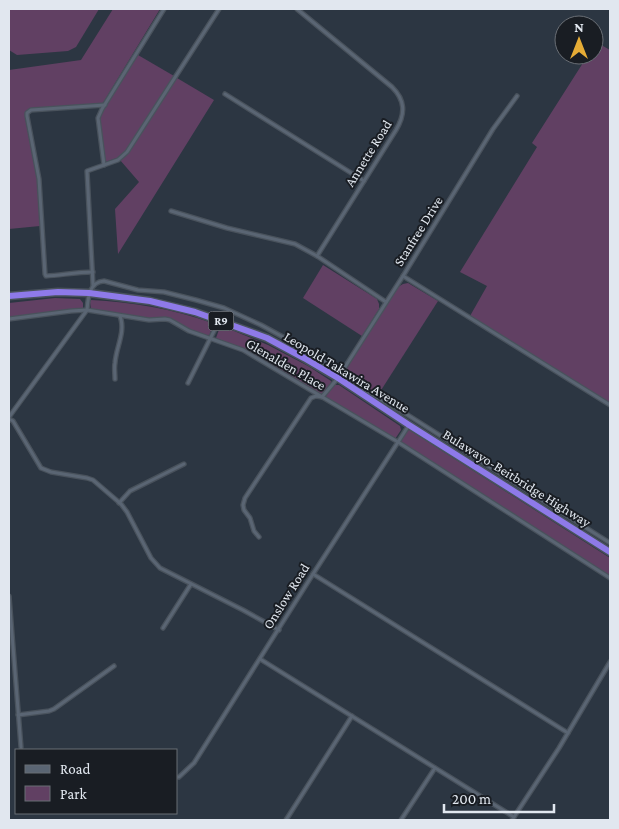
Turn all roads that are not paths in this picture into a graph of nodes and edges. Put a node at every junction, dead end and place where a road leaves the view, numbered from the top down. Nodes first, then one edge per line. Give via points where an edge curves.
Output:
1 (164, 9) edge
2 (219, 9) edge
3 (297, 9) edge
4 (225, 94) dead end
5 (516, 96) dead end
6 (105, 105) junction
7 (104, 165) junction
8 (364, 181) junction
9 (171, 211) dead end
10 (317, 256) junction
11 (93, 272) junction
12 (403, 276) junction
13 (94, 286) junction
14 (89, 294) junction
15 (9, 296) edge
16 (386, 302) junction
17 (87, 310) junction
18 (120, 315) junction
19 (9, 319) edge
20 (219, 321) junction
21 (211, 338) junction
22 (340, 375) junction
23 (115, 379) dead end
24 (188, 383) dead end
25 (322, 397) junction
26 (610, 405) edge
27 (401, 415) junction
28 (9, 418) edge
29 (409, 425) junction
30 (398, 442) junction
31 (470, 455) junction
32 (461, 458) junction
33 (184, 464) dead end
34 (119, 503) junction
35 (259, 536) dead end
36 (610, 543) edge
37 (610, 552) edge
38 (314, 574) junction
39 (610, 578) edge
40 (191, 584) junction
41 (9, 596) edge
42 (163, 628) dead end
43 (279, 630) junction
44 (260, 659) junction
45 (610, 662) edge
46 (114, 666) dead end
47 (18, 715) junction
48 (352, 716) junction
49 (568, 733) junction
50 (21, 747) dead end
51 (435, 768) junction
52 (179, 777) dead end
53 (513, 819) edge
54 (286, 820) edge
55 (401, 820) edge

1 - 6 street
2 - 7 street via 127,152 118,160
3 - 8 street, Annette Road via 392,86 401,99 400,123
4 - 8 street
5 - 12 street, Stanfree Drive
6 - 7 street via 98,118
6 - 11 street via 30,110 27,113 39,179 44,274
7 - 11 street via 86,171
8 - 10 street, Annette Road
9 - 10 street via 289,242
10 - 16 street
11 - 13 street
12 - 16 street, Stanfree Drive
12 - 26 street
13 - 14 street
13 - 22 street via 107,282 138,290 164,292 224,308 303,348
14 - 15 highway, Leopold Takawira Avenue / R9 via 58,292
14 - 17 street
14 - 20 highway, Leopold Takawira Avenue / R9 via 150,301
16 - 22 street, Stanfree Drive
17 - 18 street, Glenalden Place
17 - 19 street, Glenalden Place
17 - 28 street
18 - 21 street, Glenalden Place via 170,320
18 - 23 street via 123,330 118,344
20 - 21 street
20 - 22 highway, Leopold Takawira Avenue / R9 via 267,338
21 - 24 street
21 - 25 street, Glenalden Place via 243,350
22 - 25 street, Stanfree Drive
22 - 27 highway, Leopold Takawira Avenue / R9
25 - 30 street, Glenalden Place
25 - 35 street, Stanfree Drive via 310,398 245,498 244,510
27 - 29 highway, Leopold Takawira Avenue / R9
27 - 31 street
28 - 34 street via 41,468 93,480
29 - 30 street, Onslow Road
29 - 32 highway, Bulawayo-Beitbridge Highway / R9
30 - 38 street, Onslow Road
30 - 39 street, Glenalden Place
31 - 32 street
31 - 36 street
32 - 37 highway, Bulawayo-Beitbridge Highway / R9
33 - 34 street via 130,491
34 - 40 street via 155,563
38 - 43 street, Onslow Road
38 - 49 street
40 - 42 street
40 - 43 street
41 - 47 street
43 - 44 street, Onslow Road
44 - 48 street
44 - 52 street, Onslow Road via 194,763
45 - 49 street
46 - 47 street via 54,709
47 - 50 street
48 - 51 street
48 - 54 street
49 - 53 street
51 - 53 street
51 - 55 street

